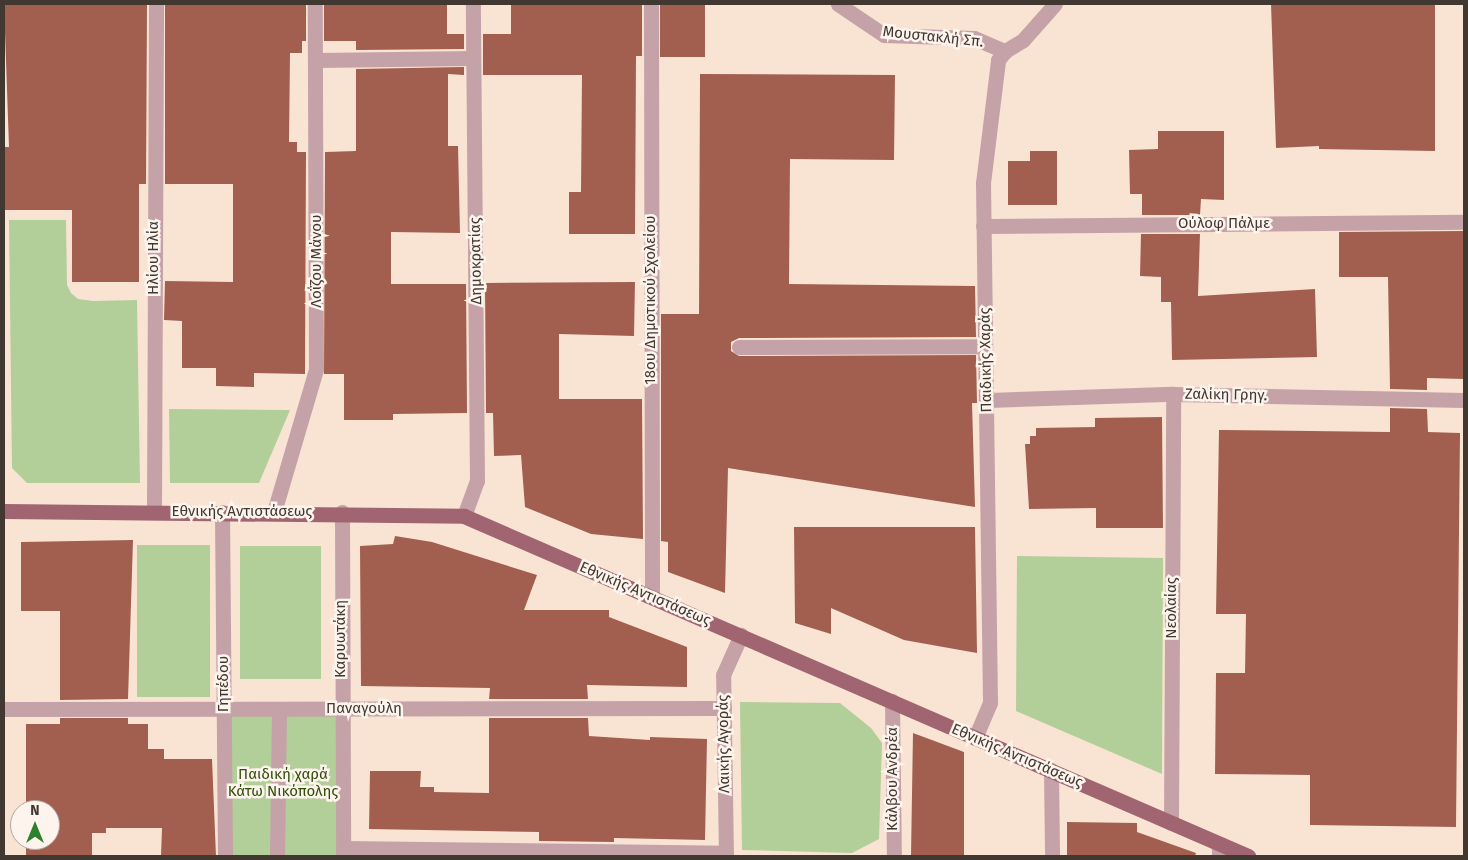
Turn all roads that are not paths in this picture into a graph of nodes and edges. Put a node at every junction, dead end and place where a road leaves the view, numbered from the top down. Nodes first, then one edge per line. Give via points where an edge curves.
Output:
1 (156, 4) edge
2 (315, 4) edge
3 (473, 4) edge
4 (651, 4) edge
5 (838, 4) edge
6 (1055, 4) edge
7 (1005, 51) junction
8 (473, 58) junction
9 (317, 60) junction
10 (1464, 222) edge
11 (984, 226) junction
12 (985, 346) junction
13 (739, 348) dead end
14 (1173, 394) junction
15 (988, 400) junction
16 (1464, 400) edge
17 (4, 511) edge
18 (154, 512) junction
19 (222, 512) junction
20 (274, 512) junction
21 (342, 512) junction
22 (464, 516) junction
23 (652, 597) junction
24 (741, 635) junction
25 (892, 701) junction
26 (724, 708) junction
27 (4, 709) edge
28 (224, 709) junction
29 (279, 709) junction
30 (341, 709) junction
31 (975, 738) junction
32 (1051, 770) junction
33 (1171, 823) junction
34 (1219, 850) edge
35 (343, 852) edge
36 (726, 855) edge
37 (225, 856) edge
38 (277, 856) edge
39 (894, 856) edge
40 (1052, 856) edge
41 (1248, 856) edge

1 - 18 street, Ηλίου Ηλία
2 - 9 street, Λοΐζου Μάνου
3 - 8 street, Δημοκρατίας
4 - 23 street, 18ου Δημοτικού Σχολείου
5 - 7 street, Μουστακλή Σπ. via 884,35 974,38
6 - 7 street via 1023,40
7 - 11 street, Παιδικής Χαράς via 998,60 984,183
8 - 9 street
8 - 22 street, Δημοκρατίας via 477,481
9 - 20 street, Λοΐζου Μάνου via 316,369
10 - 11 street, Ούλοφ Πάλμε
11 - 12 street, Παιδικής Χαράς
12 - 13 street
12 - 15 street, Παιδικής Χαράς
14 - 15 street, Ζαλίκη Γρηγ.
14 - 16 street, Ζαλίκη Γρηγ.
14 - 33 street, Νεολαίας
15 - 31 street, Παιδικής Χαράς via 990,703
17 - 18 main road, Εθνικής Αντιστάσεως
18 - 19 main road, Εθνικής Αντιστάσεως
19 - 20 main road, Εθνικής Αντιστάσεως
19 - 28 street, Γηπέδου
20 - 21 main road, Εθνικής Αντιστάσεως
21 - 22 main road, Εθνικής Αντιστάσεως
21 - 30 street, Καρυωτάκη
22 - 23 main road, Εθνικής Αντιστάσεως
23 - 24 main road, Εθνικής Αντιστάσεως
24 - 25 main road, Εθνικής Αντιστάσεως
24 - 26 street, Λαικής Αγοράς via 724,669
25 - 31 main road, Εθνικής Αντιστάσεως
25 - 39 street, Κάλβου Ανδρέα
26 - 30 street, Παναγούλη
26 - 36 street, Λαικής Αγοράς
27 - 28 street, Παναγούλη
28 - 29 street, Παναγούλη
28 - 37 street, Γηπέδου
29 - 30 street, Παναγούλη
29 - 38 street
30 - 35 street, Καρυωτάκη
31 - 32 main road, Εθνικής Αντιστάσεως
32 - 33 main road, Εθνικής Αντιστάσεως
32 - 40 street
33 - 34 main road, Εθνικής Αντιστάσεως
34 - 41 main road, Εθνικής Αντιστάσεως
35 - 36 street

